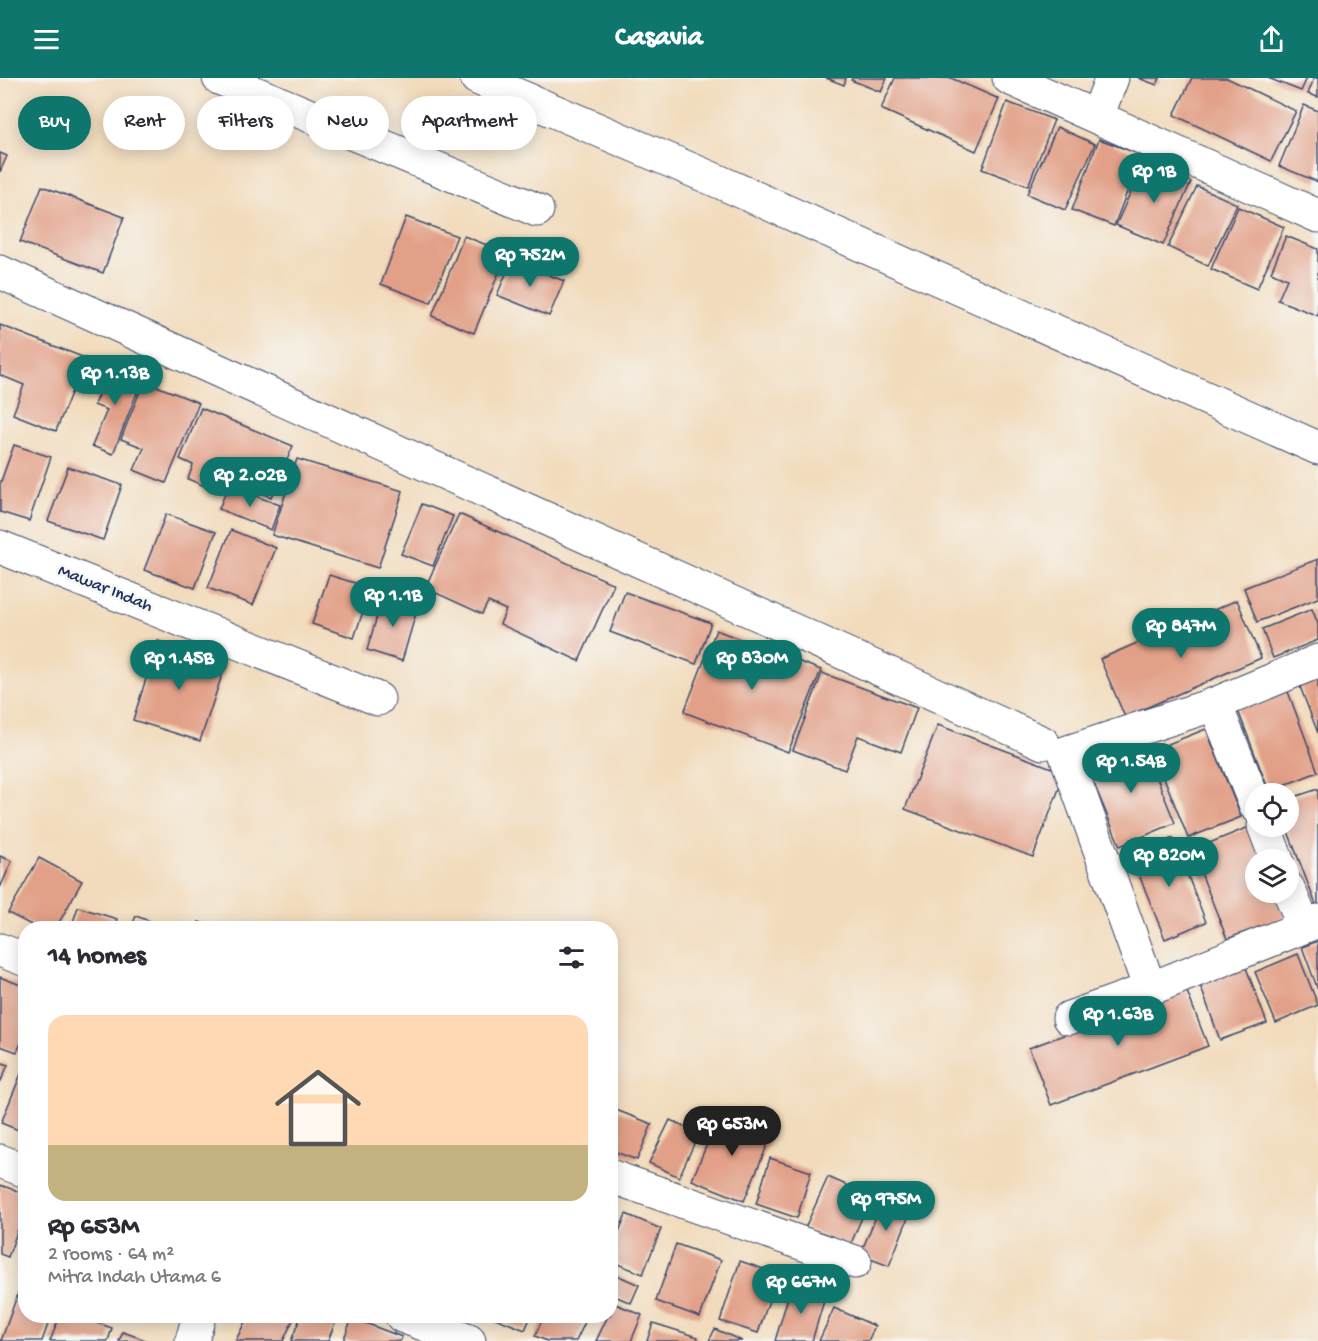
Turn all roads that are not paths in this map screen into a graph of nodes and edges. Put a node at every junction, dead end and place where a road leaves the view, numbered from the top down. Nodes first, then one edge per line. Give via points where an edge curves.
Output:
1 (219, 78) edge
2 (477, 78) edge
3 (1009, 78) edge
4 (1112, 78) edge
5 (1096, 116) junction
6 (537, 210) dead end
7 (1318, 216) edge
8 (0, 272) edge
9 (1318, 448) edge
10 (0, 547) edge
11 (1318, 661) edge
12 (378, 699) dead end
13 (1215, 704) junction
14 (1042, 743) dead end
15 (1247, 783) edge
16 (1298, 903) edge
17 (1311, 923) edge
18 (0, 950) edge
19 (18, 957) edge
20 (1150, 988) junction
21 (1069, 1018) dead end
22 (0, 1161) edge
23 (18, 1168) edge
24 (618, 1179) edge
25 (855, 1262) dead end
26 (197, 1323) edge
27 (420, 1323) edge
28 (192, 1341) edge
29 (468, 1341) edge

1 - 6 street
2 - 9 street
3 - 5 street
4 - 5 street
5 - 7 street
8 - 14 street
10 - 12 street, Mawar Indah
11 - 13 street
13 - 15 street
13 - 20 street via 1065,753
16 - 17 street
17 - 20 street
18 - 19 street
20 - 21 street
22 - 23 street
24 - 25 street
26 - 28 street
27 - 29 street

